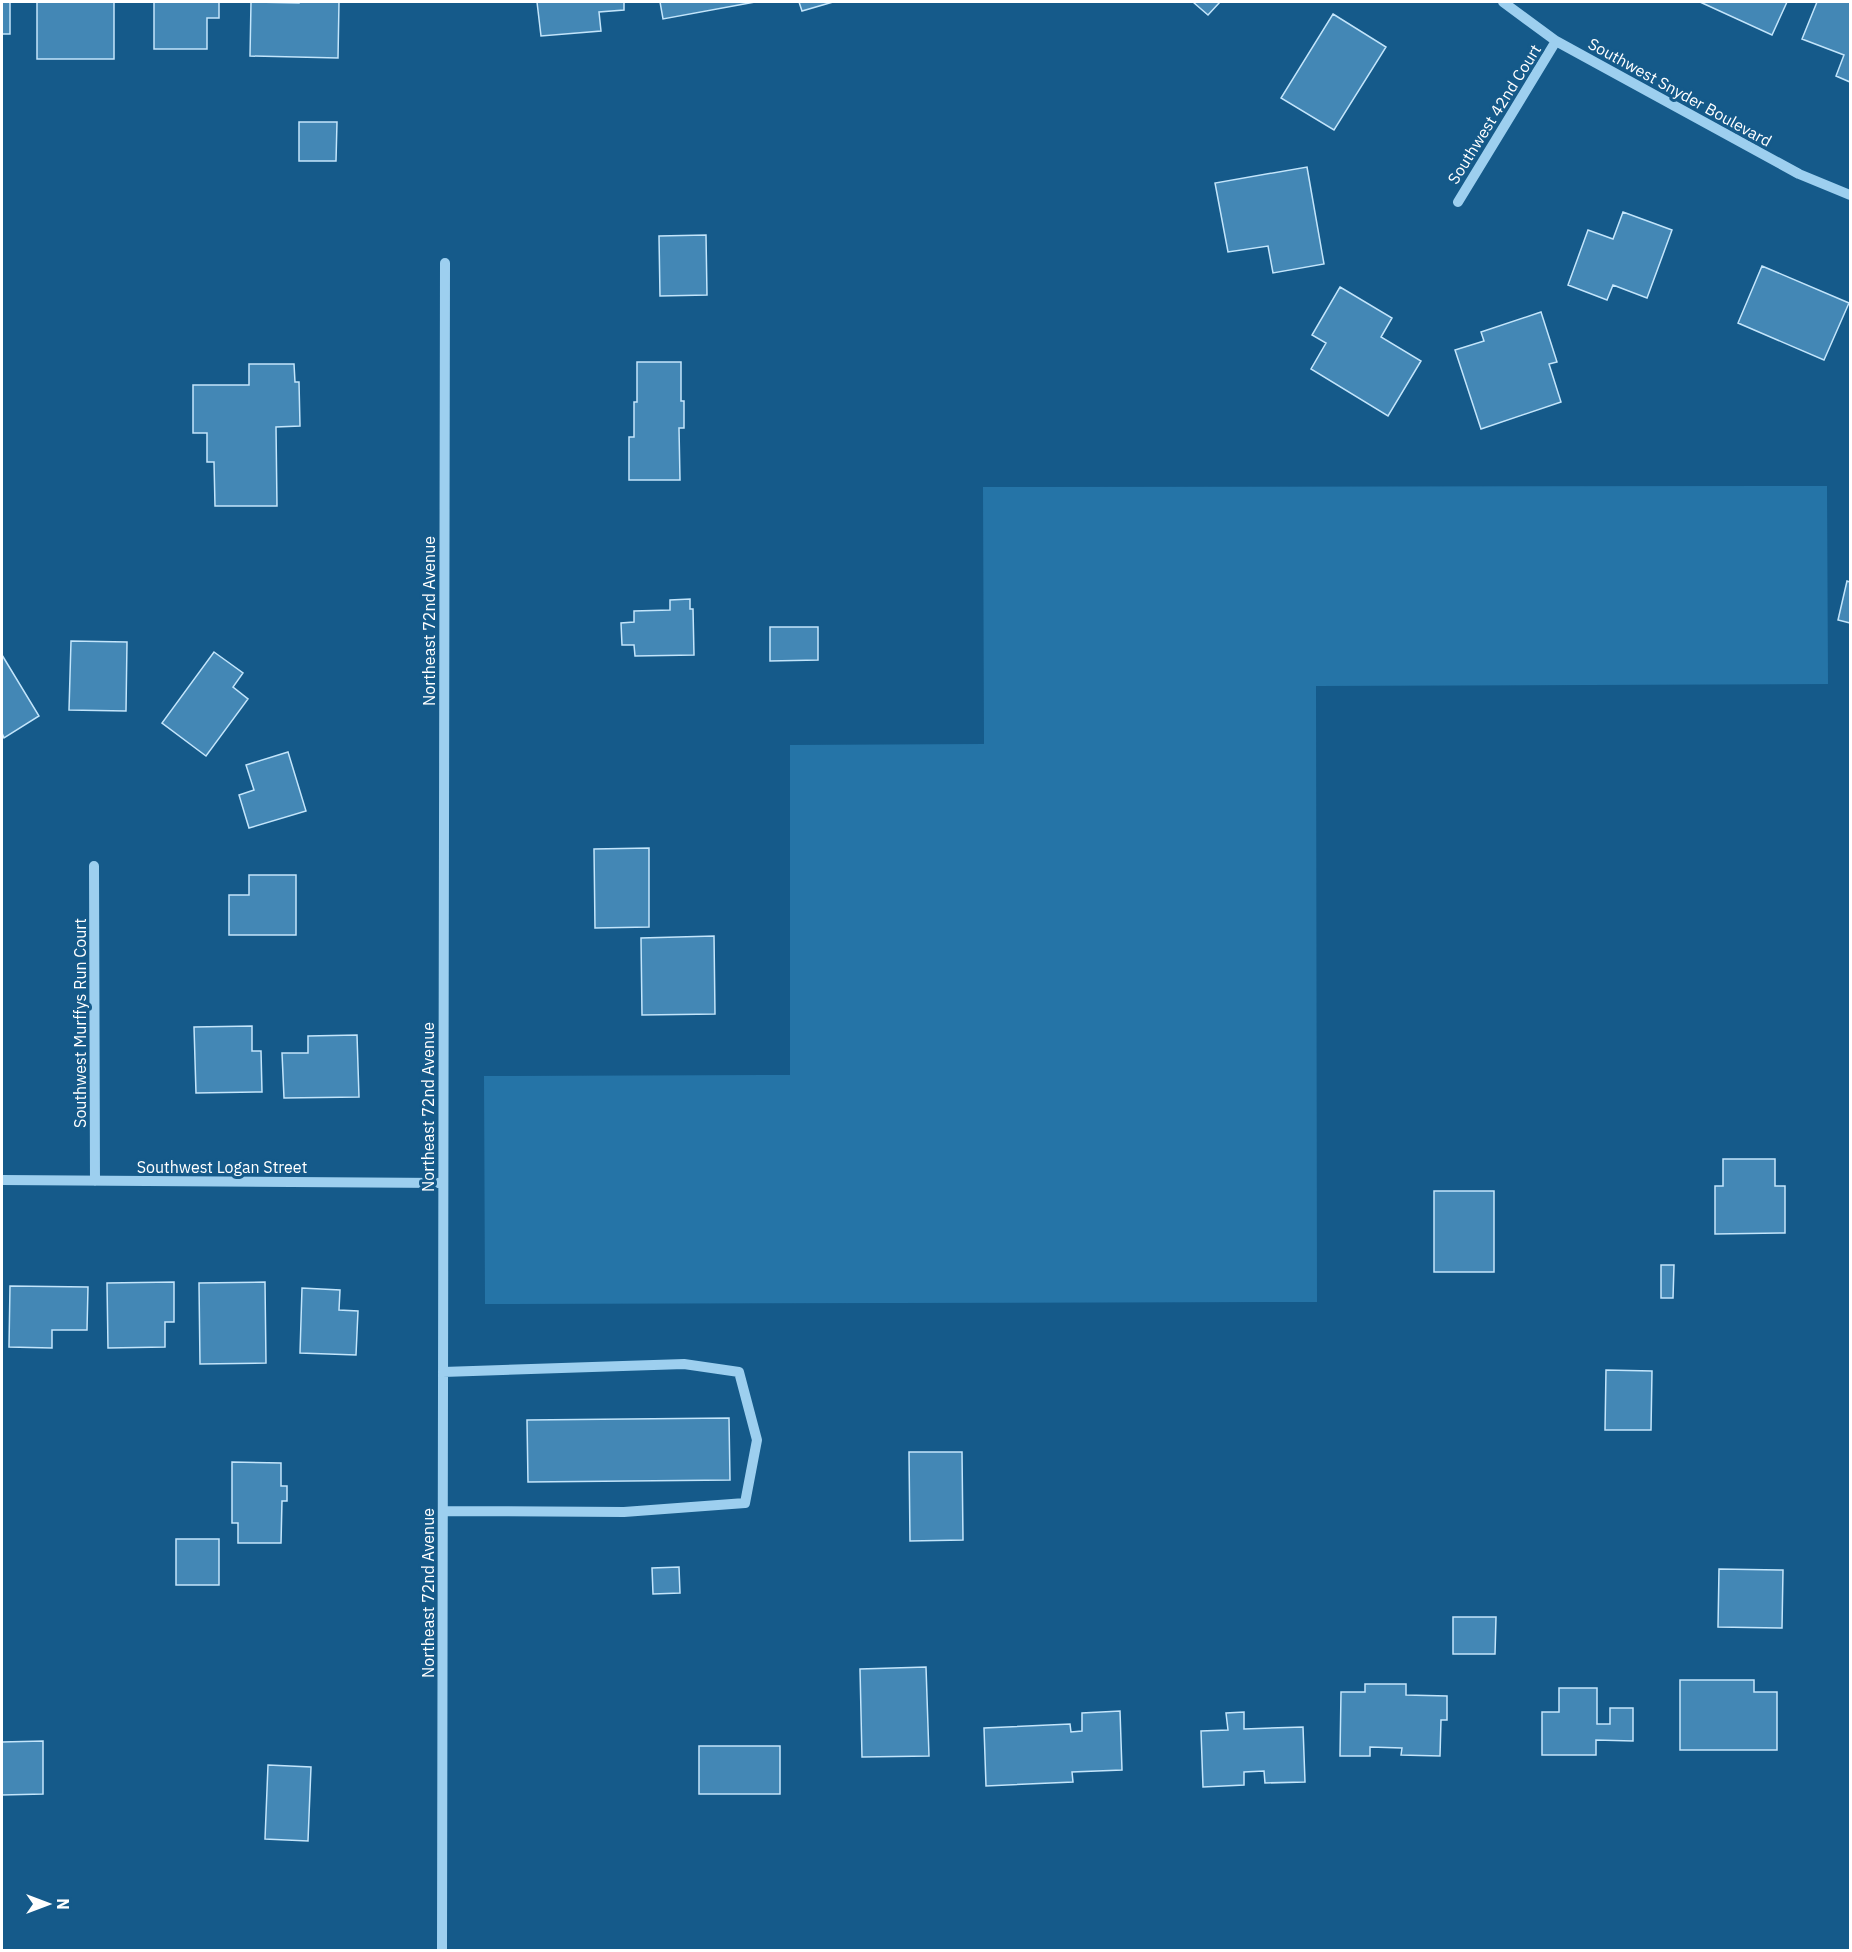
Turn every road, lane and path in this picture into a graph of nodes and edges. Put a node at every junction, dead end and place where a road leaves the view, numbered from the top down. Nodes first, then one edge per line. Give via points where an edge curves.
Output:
1 (1503, 2) edge
2 (1556, 41) junction
3 (1851, 195) edge
4 (1458, 202) dead end
5 (445, 263) dead end
6 (94, 866) dead end
7 (2, 1180) edge
8 (95, 1181) junction
9 (443, 1183) junction
10 (443, 1372) junction
11 (443, 1510) junction
12 (442, 1950) edge

1 - 2 street, Southwest Snyder Boulevard
2 - 3 street, Southwest Snyder Boulevard via 1799,174
2 - 4 street, Southwest 42nd Court
5 - 9 street, Northeast 72nd Avenue
6 - 8 street, Southwest Murffys Run Court
7 - 8 street, Southwest Logan Street
8 - 9 street, Southwest Logan Street
9 - 10 street, Northeast 72nd Avenue
10 - 11 street, Northeast 72nd Avenue
10 - 11 street via 684,1364 739,1372 757,1440 745,1503 624,1512
11 - 12 street, Northeast 72nd Avenue

